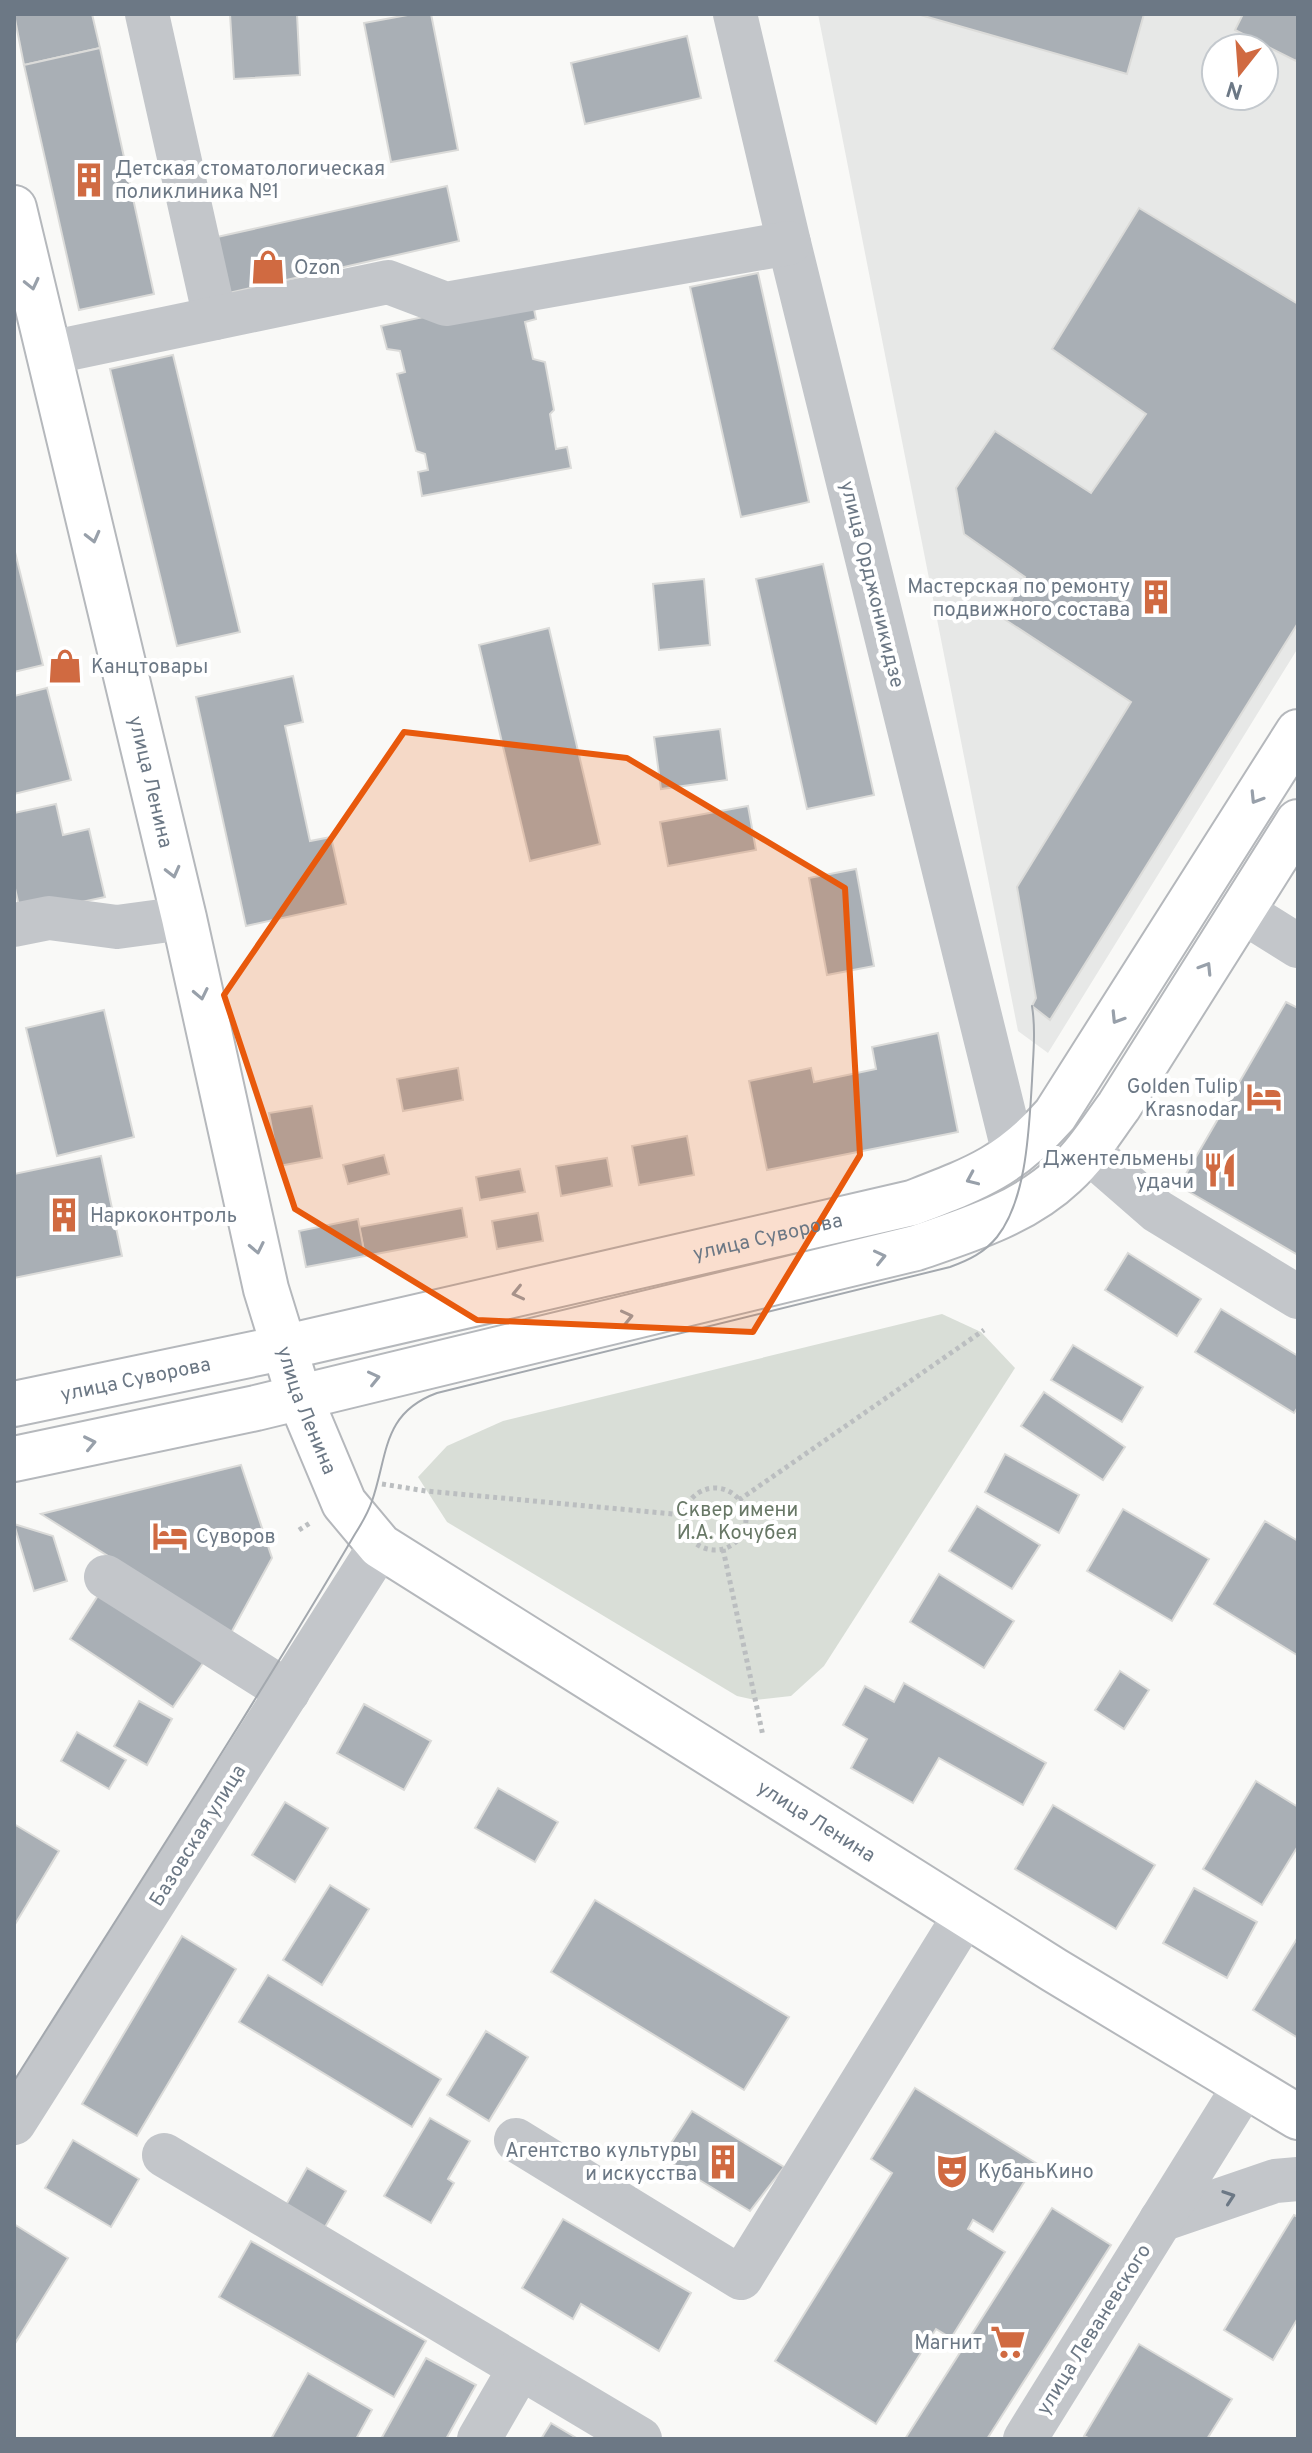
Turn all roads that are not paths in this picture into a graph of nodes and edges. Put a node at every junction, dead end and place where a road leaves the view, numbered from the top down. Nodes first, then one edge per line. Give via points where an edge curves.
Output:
1 (147, 14) edge
2 (735, 14) edge
3 (14, 208) edge
4 (789, 243) junction
5 (215, 318) junction
6 (49, 353) junction
7 (1298, 732) edge
8 (1298, 822) edge
9 (1242, 911) junction
10 (184, 918) junction
11 (14, 925) edge
12 (1298, 946) edge
13 (1087, 1150) junction
14 (1014, 1154) junction
15 (1298, 1297) edge
16 (282, 1348) junction
17 (299, 1396) junction
18 (14, 1404) edge
19 (14, 1459) edge
20 (380, 1546) junction
21 (106, 1577) dead end
22 (288, 1692) junction
23 (965, 1915) junction
24 (1245, 2085) junction
25 (1298, 2117) edge
26 (14, 2122) edge
27 (516, 2140) dead end
28 (164, 2155) dead end
29 (1298, 2179) edge
30 (1161, 2220) junction
31 (520, 2368) junction
32 (479, 2439) edge
33 (640, 2439) edge
34 (1025, 2439) edge

1 - 5 street
2 - 4 street, улица Орджоникидзе
3 -> 6 main road, улица Ленина
4 - 5 street via 446,304 388,282
4 - 14 street, улица Орджоникидзе
5 - 6 street
6 -> 10 main road, улица Ленина
7 -> 14 main road, улица Суворова via 1055,1115
8 - 9 main road
9 - 12 street
13 -> 9 main road
10 - 11 street via 117,927 49,918
10 -> 16 main road, улица Ленина
13 - 15 street via 1157,1211
17 -> 13 main road via 916,1248 1011,1212 1064,1175
14 -> 16 main road, улица Суворова via 975,1178 912,1203
16 - 17 main road, улица Ленина
16 - 18 main road, улица Суворова
19 -> 17 main road
17 - 20 main road, улица Ленина via 344,1503
20 - 22 street, Базовская улица
20 - 23 main road, улица Ленина
21 - 22 street
22 - 26 street, Базовская улица
23 - 24 main road, улица Ленина
23 - 27 street via 741,2278
24 - 25 main road, улица Ленина
24 - 30 street, улица Леваневского
28 - 31 street
30 -> 29 street, улица Леваневского via 1275,2181
30 - 34 street, улица Леваневского
31 - 32 street
31 - 33 street

